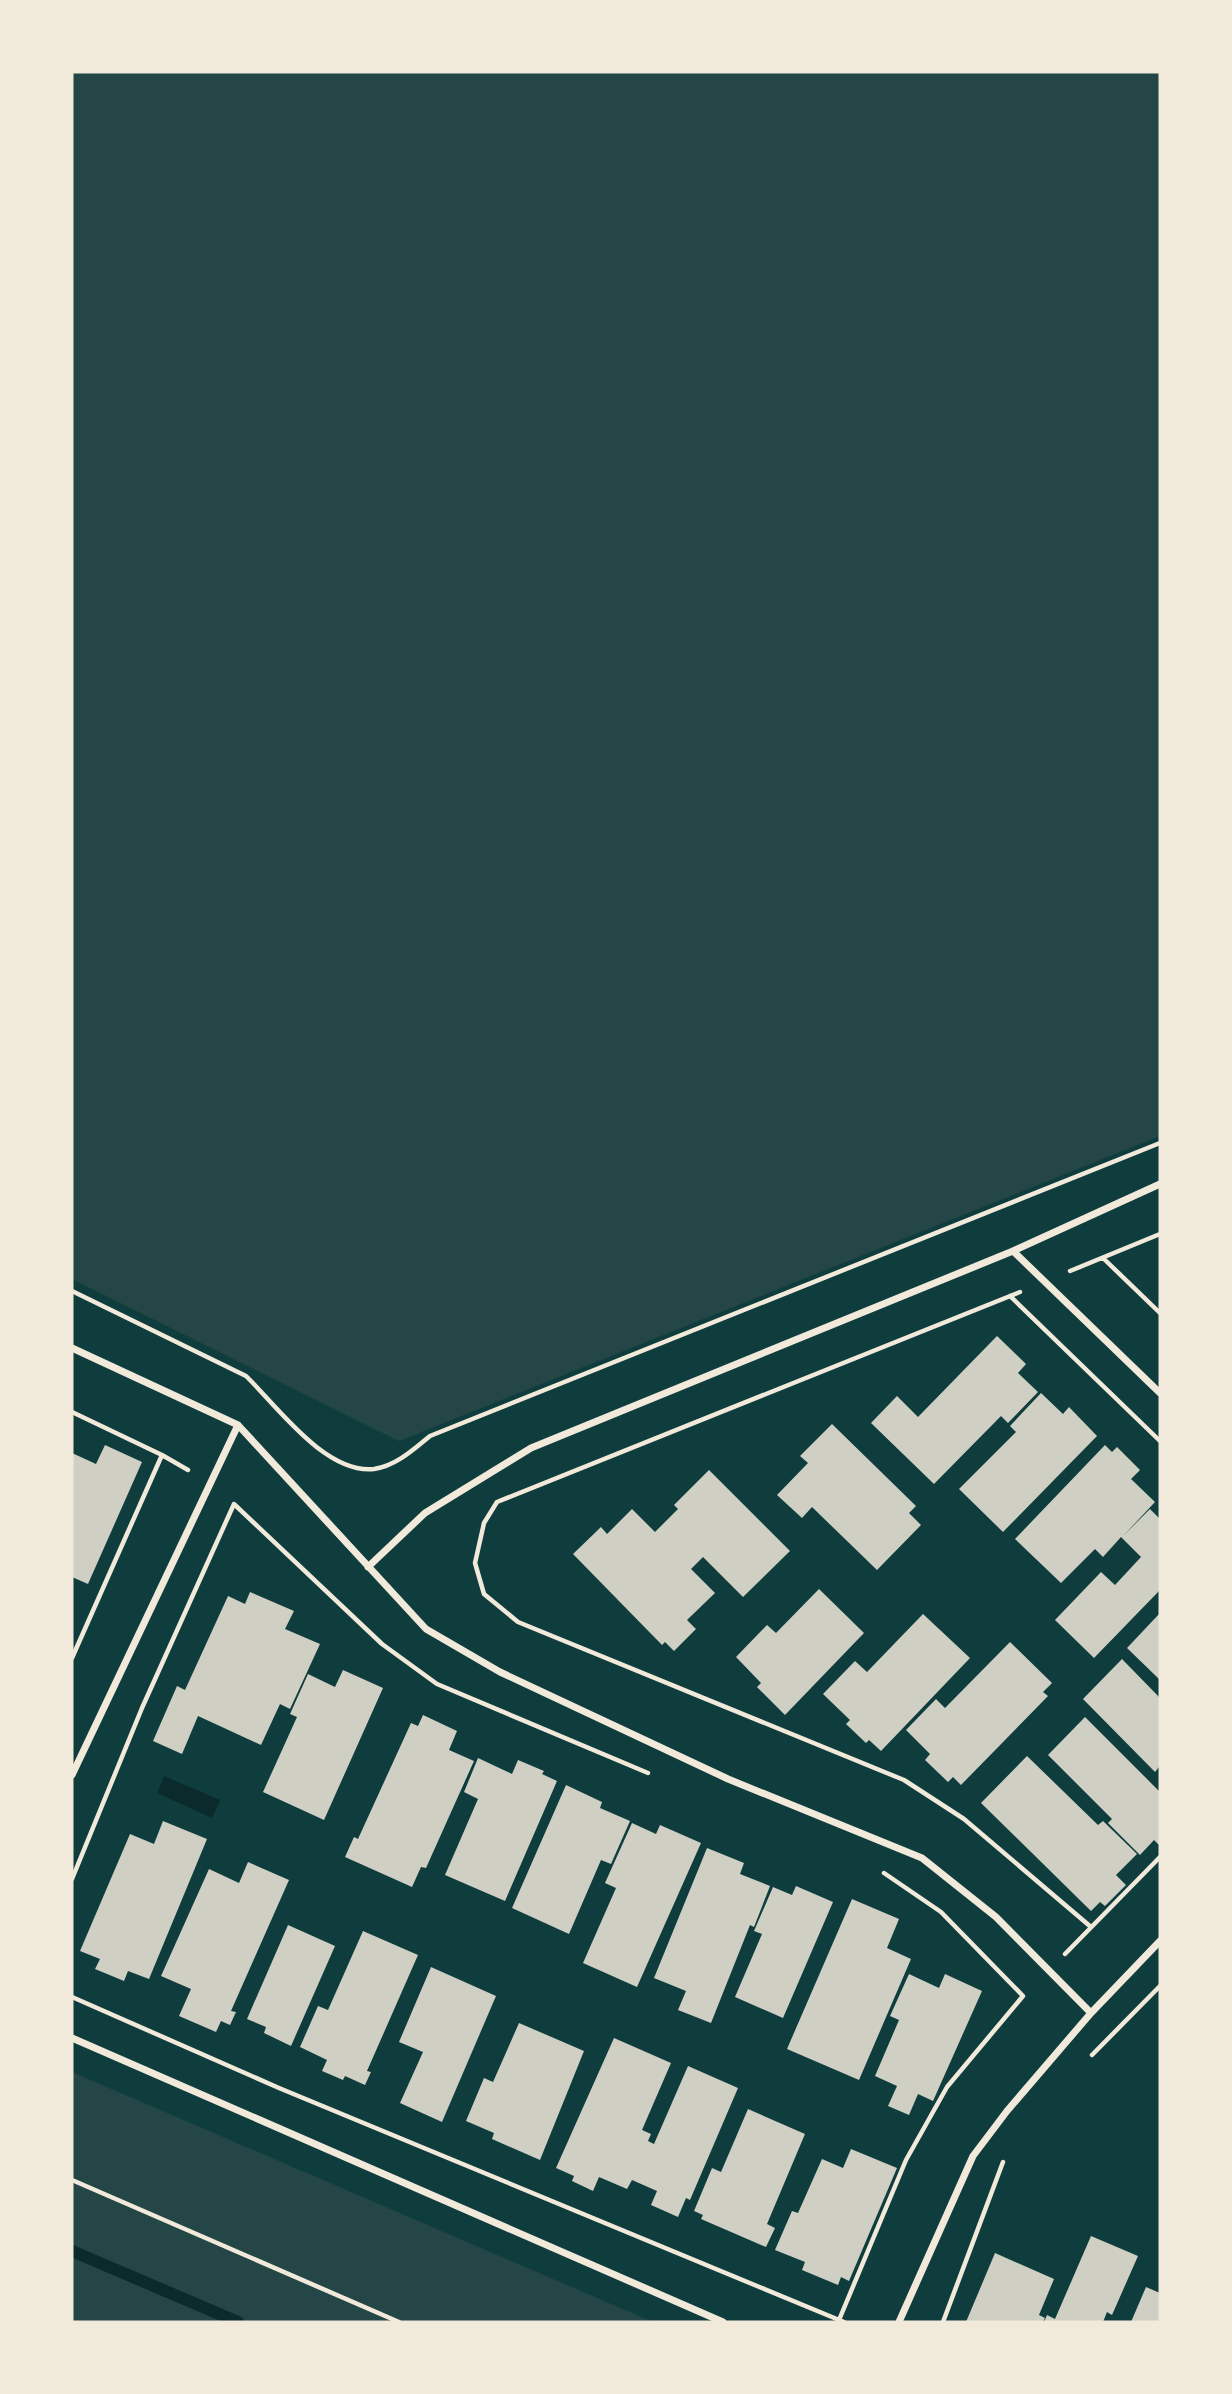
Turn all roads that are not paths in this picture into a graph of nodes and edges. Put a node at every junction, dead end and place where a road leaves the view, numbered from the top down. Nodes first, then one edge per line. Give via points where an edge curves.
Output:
1 (1160, 1184) edge
2 (1013, 1251) junction
3 (72, 1348) edge
4 (1160, 1393) edge
5 (238, 1425) junction
6 (368, 1567) junction
7 (72, 1775) edge
8 (1160, 1941) edge
9 (1091, 2013) junction
10 (72, 2038) edge
11 (723, 2322) edge
12 (899, 2322) edge

1 - 2 street
2 - 4 street
2 - 6 street via 530,1448 425,1513
3 - 5 street
5 - 6 street
5 - 7 street
6 - 9 street via 426,1629 500,1672 728,1779 922,1858 996,1917
8 - 9 street
9 - 12 street via 973,2156
10 - 11 street

